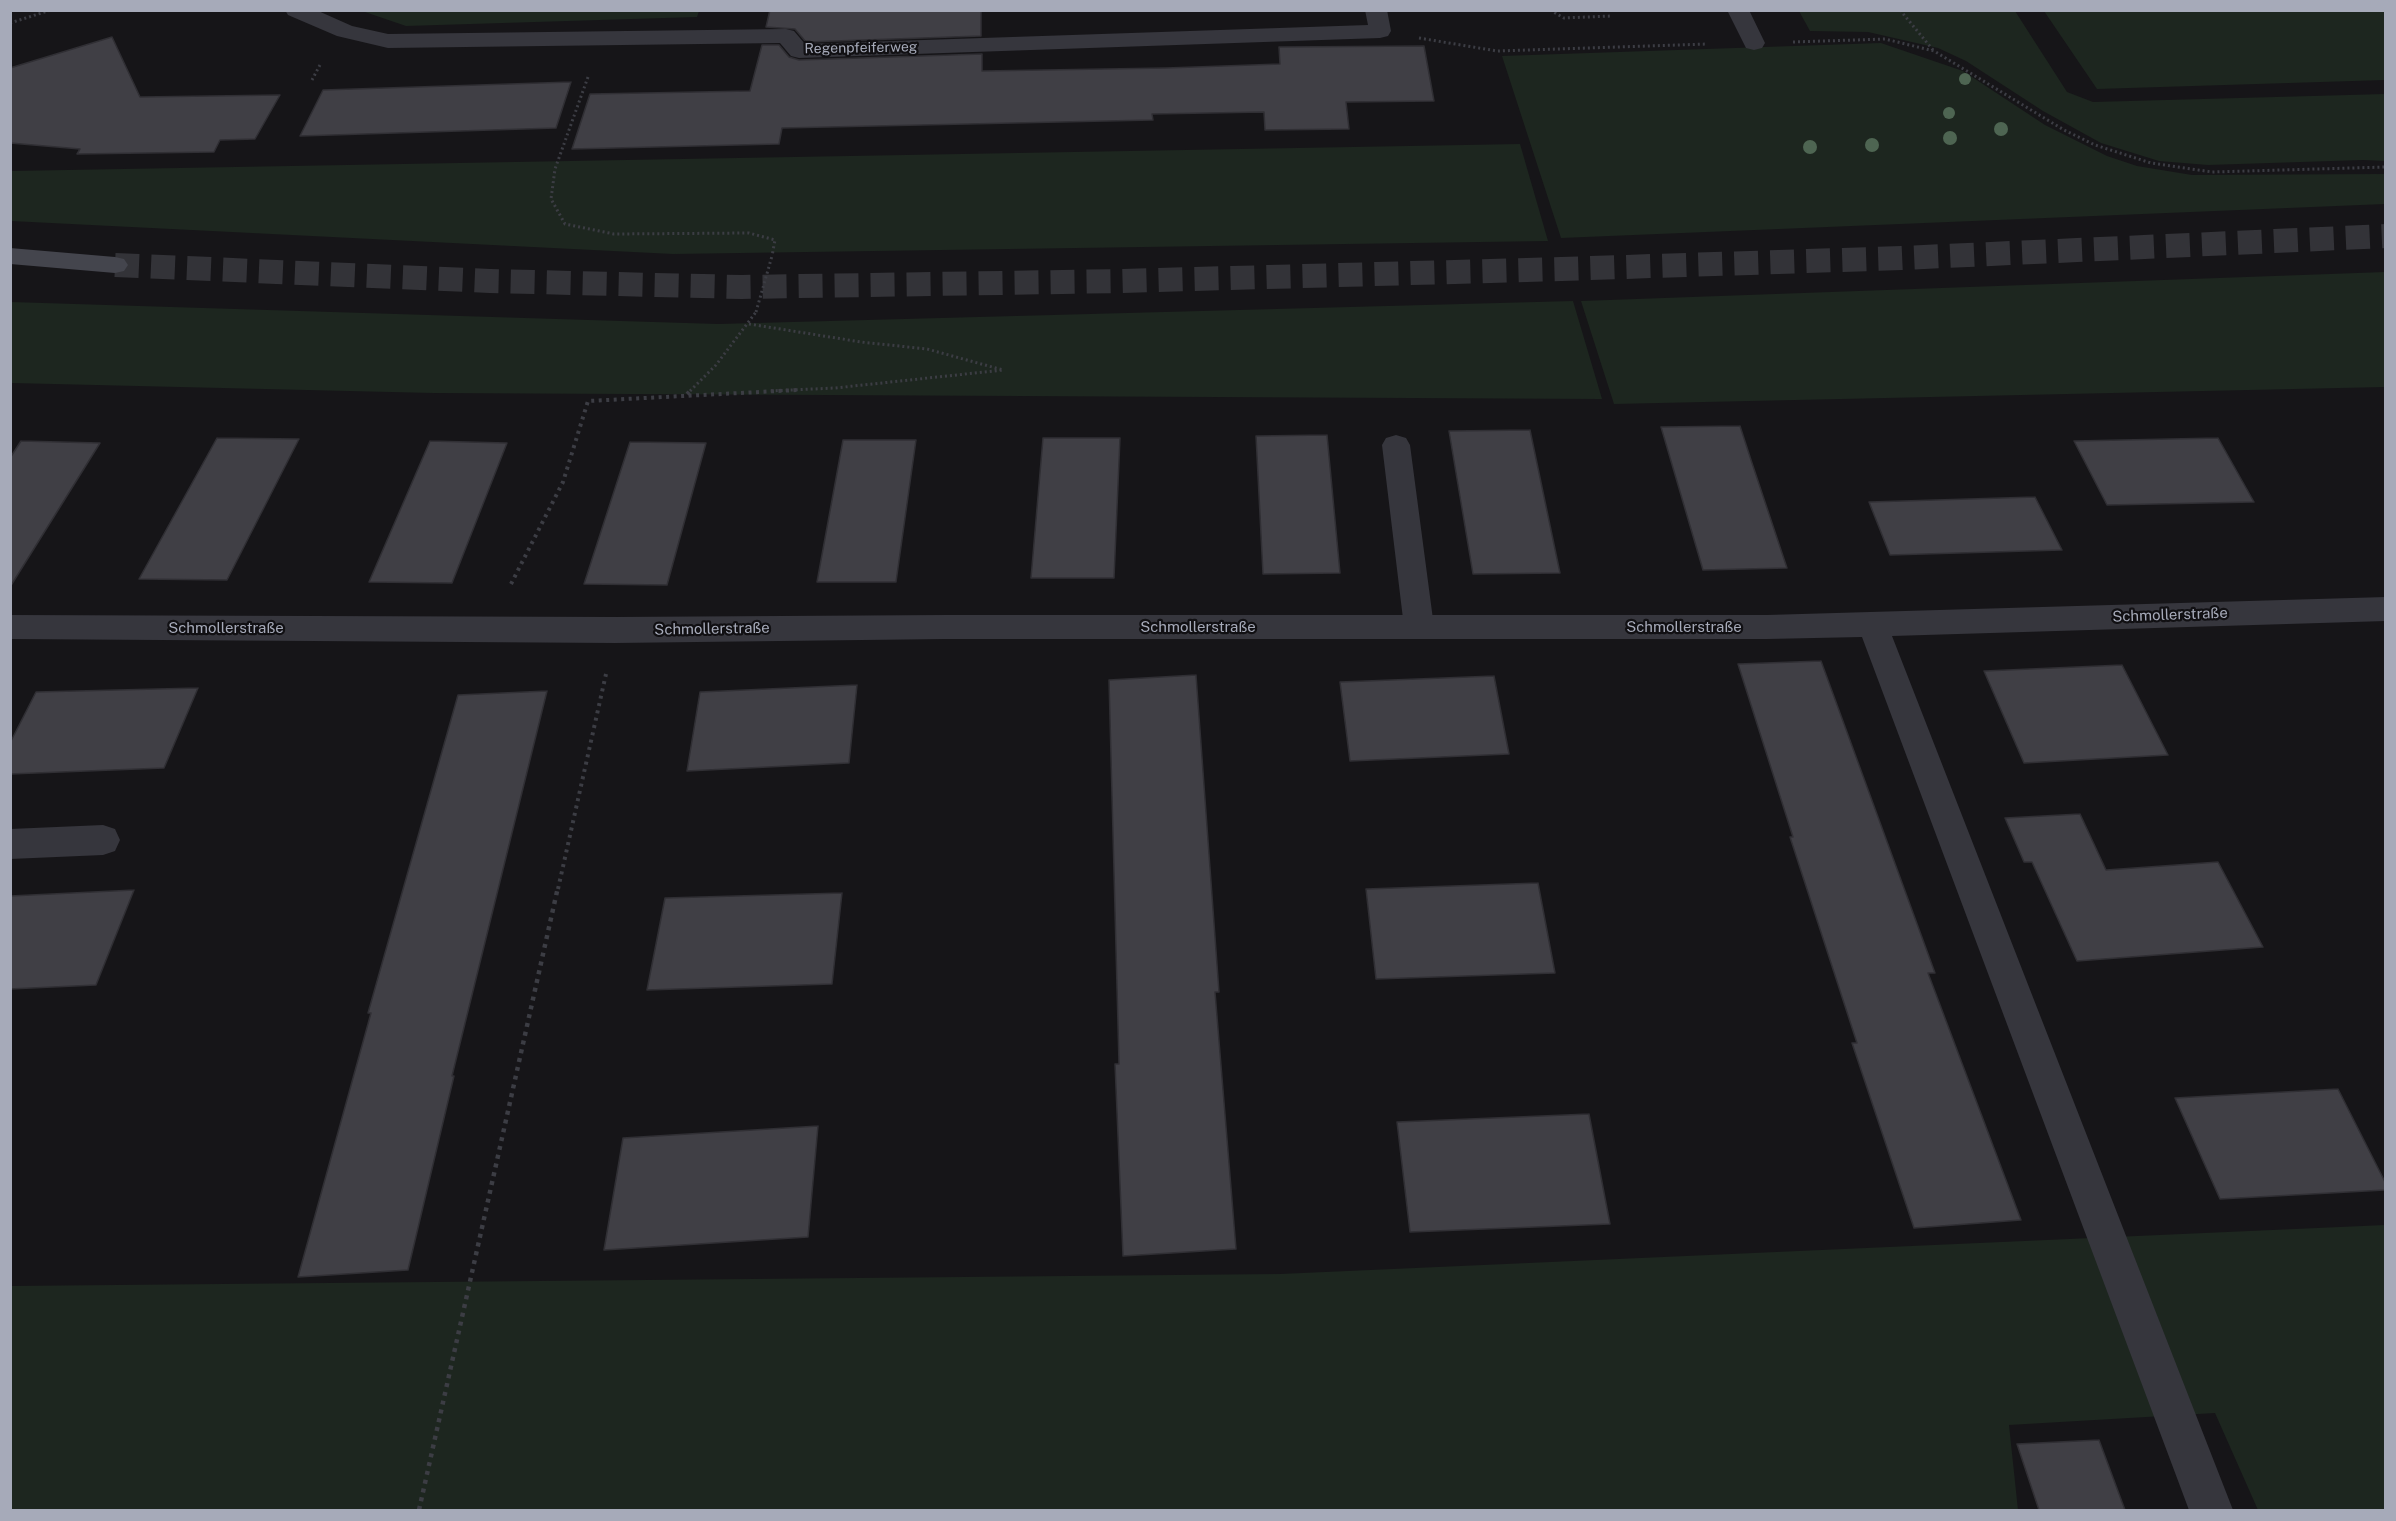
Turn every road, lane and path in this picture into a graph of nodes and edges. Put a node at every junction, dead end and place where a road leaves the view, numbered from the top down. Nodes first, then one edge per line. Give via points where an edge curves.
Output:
1 (51, 10) edge
2 (296, 10) edge
3 (1550, 10) edge
4 (1738, 10) edge
5 (1900, 10) edge
6 (1611, 16) dead end
7 (1378, 21) edge
8 (10, 23) edge
9 (600, 39) junction
10 (1754, 43) junction
11 (1934, 51) junction
12 (2385, 167) edge
13 (10, 256) edge
14 (115, 265) tunnel mouth
15 (749, 324) junction
16 (687, 395) junction
17 (1396, 445) dead end
18 (2385, 609) edge
19 (1872, 623) junction
20 (10, 627) edge
21 (1419, 627) junction
22 (488, 630) junction
23 (615, 630) junction
24 (103, 840) dead end
25 (10, 844) edge
26 (419, 1510) edge
27 (2211, 1510) edge

1 - 8 path
2 - 9 street, Regenpfeiferweg via 345,31 388,42
3 - 6 path via 1564,18
4 - 10 street
5 - 11 path
7 - 9 street, Regenpfeiferweg via 799,51 786,36
7 - 10 path via 1497,51
9 - 15 path, bridge via 555,169 551,199 565,224 614,234 749,233 775,240 756,312
10 - 11 path via 1885,39
11 - 12 path via 2064,130 2095,146 2151,163 2212,172
13 - 14 main road
15 - 16 path
15 - 16 path via 927,349 1004,370 835,388
16 - 22 path via 588,401 563,482
17 - 21 street
18 - 19 street, Schmollerstraße
19 - 21 street, Schmollerstraße via 1767,627
19 - 27 street
20 - 22 street, Schmollerstraße
21 - 23 street, Schmollerstraße
22 - 23 street, Schmollerstraße
23 - 26 path
24 - 25 street

